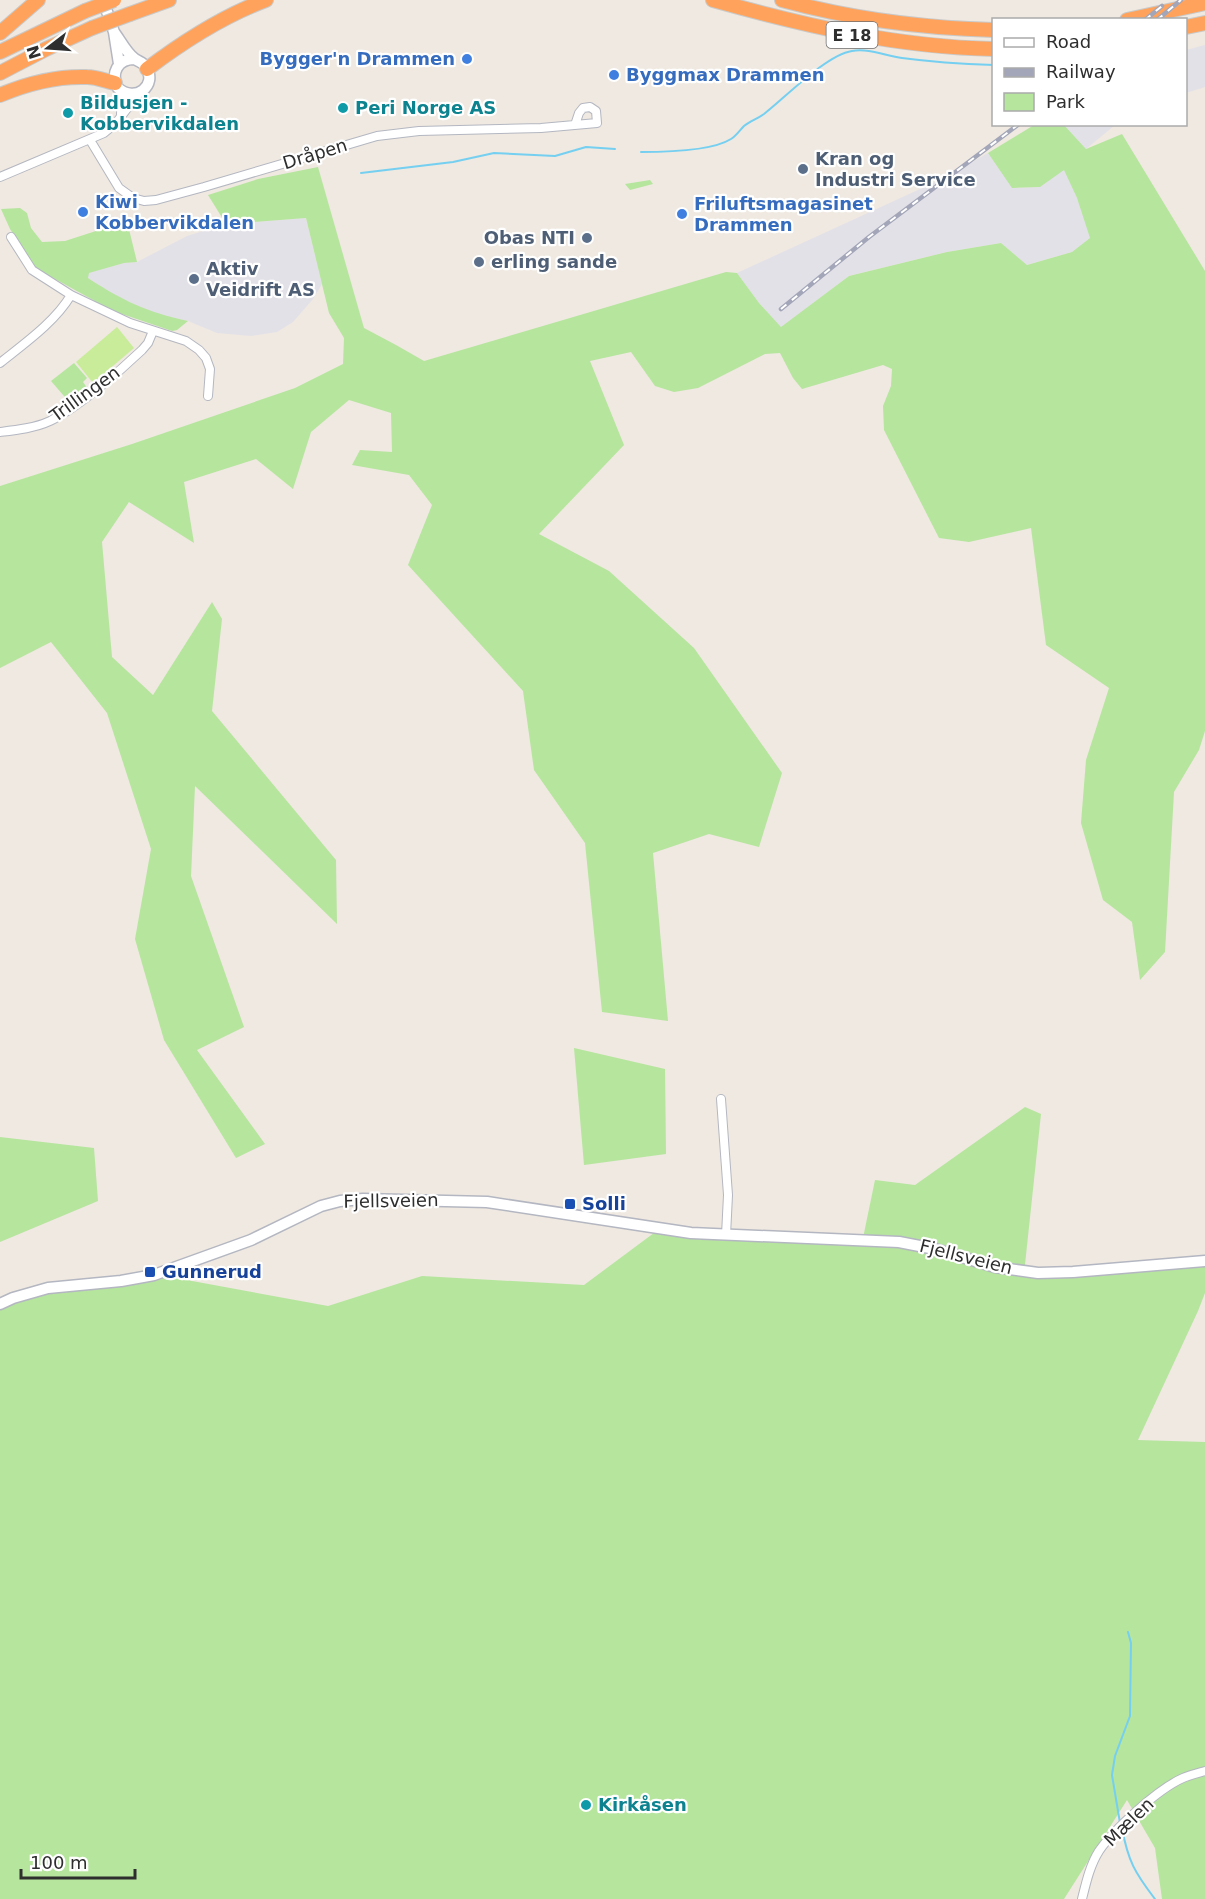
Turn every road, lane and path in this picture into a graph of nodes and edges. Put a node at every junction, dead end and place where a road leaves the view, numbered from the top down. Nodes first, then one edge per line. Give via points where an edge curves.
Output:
1 (38, 0) edge
2 (103, 0) edge
3 (114, 0) edge
4 (169, 0) edge
5 (266, 0) edge
6 (713, 0) edge
7 (782, 0) edge
8 (1205, 3) edge
9 (1136, 18) edge
10 (1205, 22) edge
11 (1187, 26) edge
12 (992, 30) edge
13 (114, 32) junction
14 (0, 33) edge
15 (992, 48) edge
16 (0, 52) edge
17 (134, 59) junction
18 (119, 64) junction
19 (147, 69) junction
20 (0, 73) edge
21 (119, 87) junction
22 (139, 93) junction
23 (0, 95) edge
24 (122, 116) junction
25 (575, 124) dead end
26 (90, 140) junction
27 (0, 177) edge
28 (11, 237) dead end
29 (71, 295) junction
30 (153, 331) junction
31 (0, 363) edge
32 (208, 396) dead end
33 (0, 432) edge
34 (721, 1099) dead end
35 (726, 1235) junction
36 (1205, 1261) edge
37 (0, 1304) edge
38 (1205, 1771) edge
39 (1082, 1899) edge

1 - 14 highway
2 - 13 main road
3 - 16 highway, bridge
4 - 20 highway, bridge via 92,28
5 - 19 highway via 202,31
6 - 15 highway, E 18 via 843,33 922,45
7 - 12 highway, E 18 via 898,23
8 - 9 highway
10 - 11 highway
13 - 17 main road
13 - 18 main road
17 - 18 main road
17 - 19 main road
18 - 21 main road via 115,71
19 - 22 main road via 148,83
21 - 22 main road via 130,94
21 - 23 highway via 88,77 59,79
21 - 24 street
22 - 24 street
24 - 26 street
25 - 26 street, Dråpen via 377,136 144,201 119,188
26 - 27 street
28 - 29 street via 32,270
29 - 30 street
29 - 31 street via 64,306
30 - 32 street via 186,341 203,354 210,369
30 - 33 street, Trillingen via 142,350 70,409 48,422
34 - 35 street via 728,1186
35 - 36 main road, Fjellsveien via 899,1242 995,1267 1038,1273
35 - 37 main road, Fjellsveien via 487,1202 352,1199 321,1206 251,1240 169,1270 121,1281 48,1288
38 - 39 street, Mælen via 1170,1785 1111,1836 1095,1858

